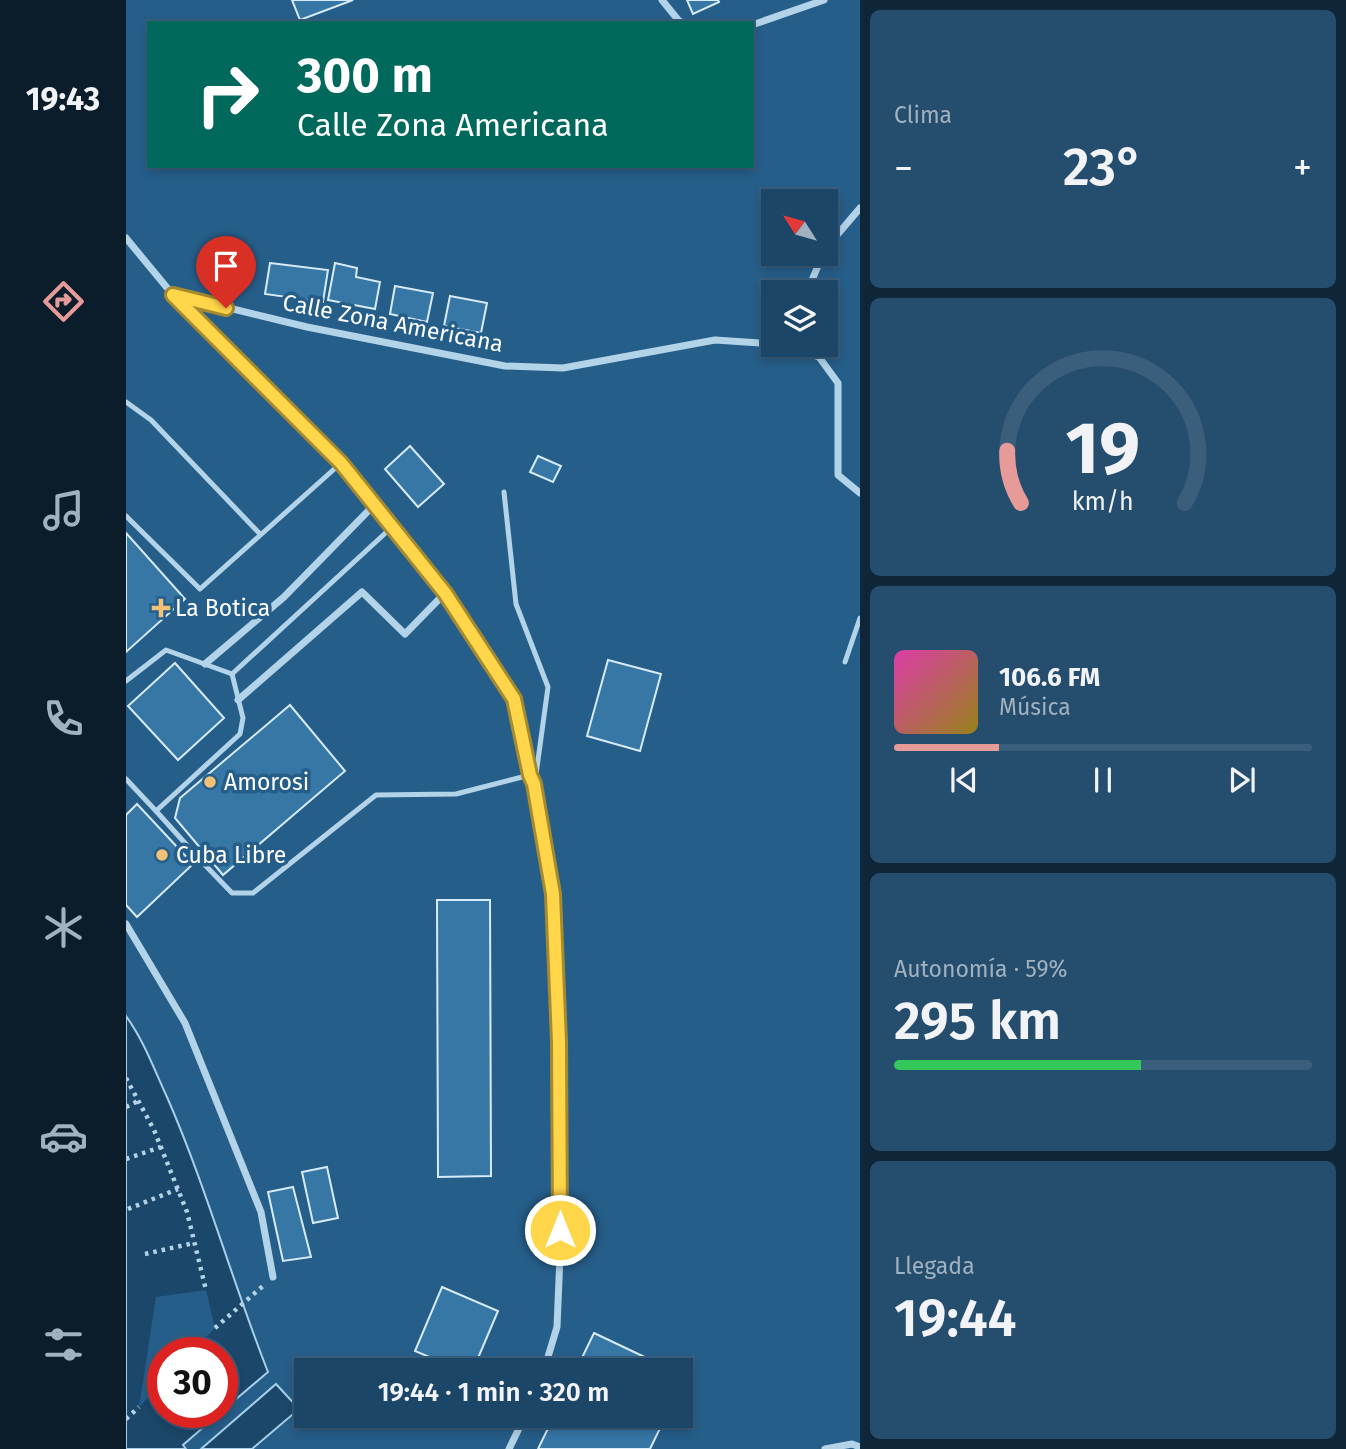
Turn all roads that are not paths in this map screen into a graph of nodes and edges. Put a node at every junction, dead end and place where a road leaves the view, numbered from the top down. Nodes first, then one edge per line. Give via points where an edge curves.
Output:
1 (663, 0) edge
2 (824, 0) edge
3 (682, 21) edge
4 (754, 24) edge
5 (859, 208) edge
6 (838, 233) edge
7 (126, 238) edge
8 (173, 295) junction
9 (761, 343) edge
10 (819, 357) edge
11 (126, 402) edge
12 (341, 463) junction
13 (504, 492) dead end
14 (859, 492) edge
15 (373, 506) junction
16 (126, 516) edge
17 (392, 527) junction
18 (260, 534) junction
19 (445, 593) junction
20 (859, 618) edge
21 (845, 662) dead end
22 (205, 664) junction
23 (232, 674) junction
24 (126, 681) edge
25 (238, 700) junction
26 (530, 775) junction
27 (126, 779) edge
28 (534, 784) junction
29 (156, 811) junction
30 (194, 853) dead end
31 (205, 865) dead end
32 (126, 924) edge
33 (273, 1277) road end
34 (548, 1358) edge
35 (519, 1428) edge
36 (859, 1447) edge
37 (509, 1449) edge
38 (825, 1449) edge

1 - 3 street
2 - 4 street
5 - 6 street
7 - 8 street
8 - 9 street, Calle Zona Americana via 505,366 563,368 715,340
8 - 12 street
10 - 14 street via 838,383 838,475
11 - 18 lane via 151,420
12 - 15 street
12 - 18 lane
13 - 28 lane via 516,604 548,687
15 - 17 street
15 - 22 street via 284,597
16 - 18 lane via 200,589
17 - 19 street
17 - 23 lane
19 - 25 street via 405,634 362,592
19 - 26 street via 514,699
20 - 21 lane
22 - 23 lane
22 - 24 lane via 166,650
23 - 25 lane
25 - 29 lane via 243,725 240,734
26 - 28 street
26 - 31 lane via 456,794 376,795 253,893 232,892
27 - 29 lane
28 - 34 street via 553,894 559,1042 561,1256 557,1327
29 - 30 lane
32 - 33 street via 186,1023 261,1212
35 - 37 street
36 - 38 street

